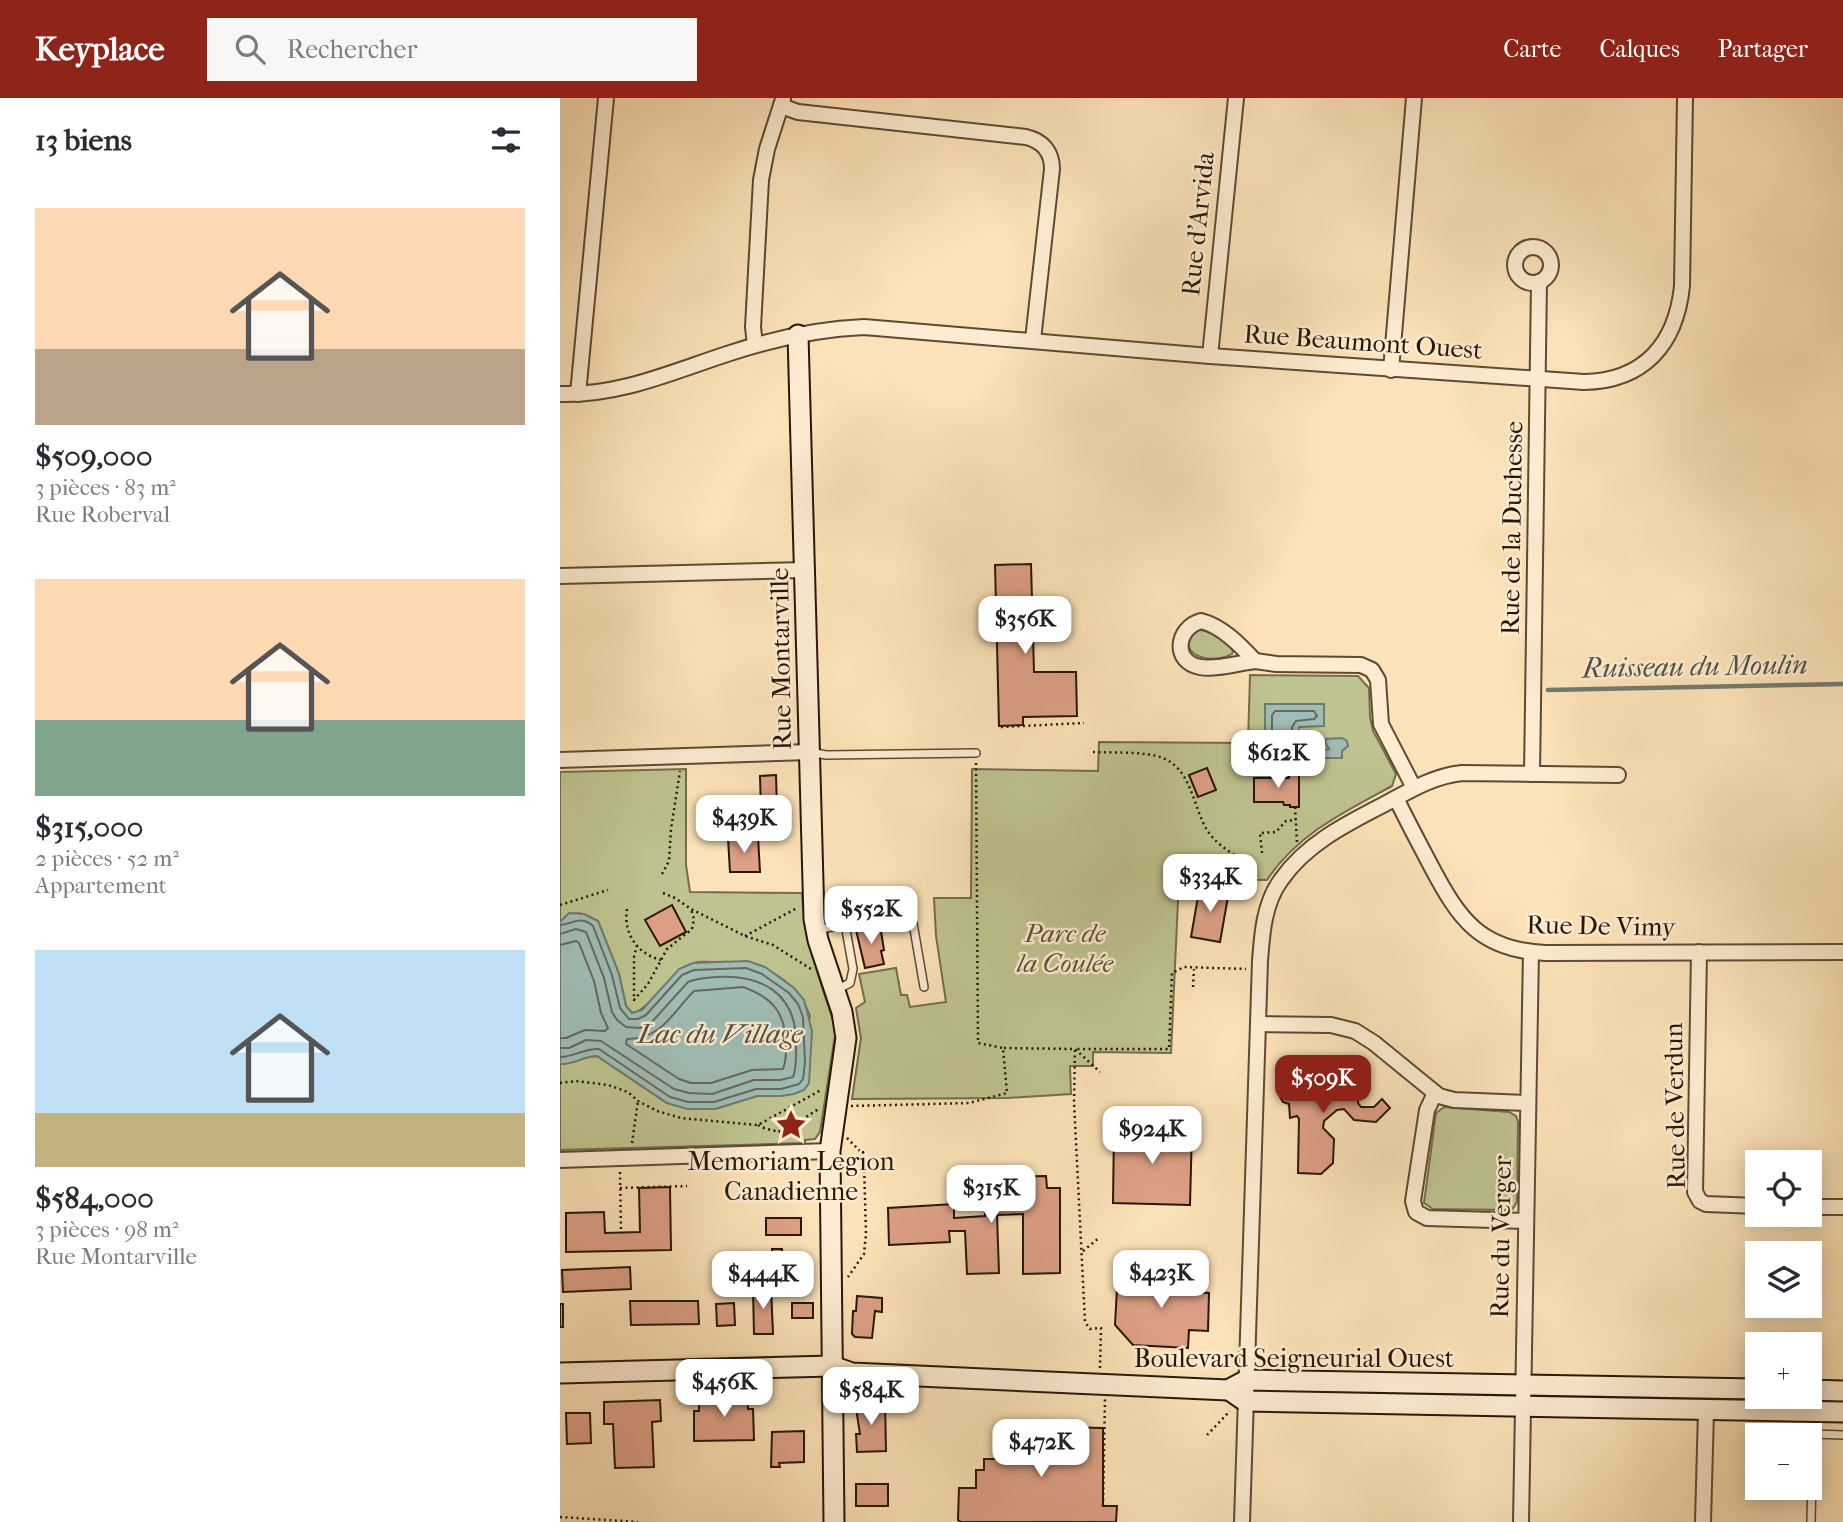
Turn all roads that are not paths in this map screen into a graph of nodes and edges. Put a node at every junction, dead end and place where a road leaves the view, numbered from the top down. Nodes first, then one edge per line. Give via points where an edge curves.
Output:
1 (606, 98) edge
2 (1236, 98) edge
3 (1415, 98) edge
4 (1685, 98) edge
5 (783, 102) edge
6 (1539, 282) dead end
7 (798, 335) junction
8 (1033, 340) junction
9 (755, 345) junction
10 (1210, 356) junction
11 (1391, 370) junction
12 (1538, 379) junction
13 (560, 394) edge
14 (578, 394) junction
15 (805, 570) junction
16 (560, 576) edge
17 (1255, 661) junction
18 (809, 752) junction
19 (976, 753) road end
20 (560, 760) edge
21 (1532, 774) junction
22 (1618, 775) dead end
23 (1414, 788) junction
24 (1396, 798) junction
25 (845, 924) junction
26 (816, 930) junction
27 (1531, 952) junction
28 (1699, 952) junction
29 (1843, 952) edge
30 (924, 987) dead end
31 (835, 990) junction
32 (1259, 1024) junction
33 (1435, 1093) junction
34 (1528, 1103) junction
35 (830, 1151) junction
36 (560, 1160) edge
37 (1745, 1206) edge
38 (1822, 1206) edge
39 (1843, 1207) edge
40 (1526, 1221) junction
41 (832, 1366) junction
42 (560, 1373) edge
43 (1247, 1380) junction
44 (1523, 1384) junction
45 (1745, 1389) edge
46 (1822, 1390) edge
47 (1843, 1391) edge
48 (1235, 1400) junction
49 (1523, 1407) junction
50 (1706, 1410) junction
51 (1813, 1412) junction
52 (1843, 1412) edge
53 (1813, 1423) edge
54 (1822, 1434) edge
55 (1843, 1435) edge
56 (1812, 1500) edge
57 (834, 1522) edge
58 (1242, 1522) edge
59 (1521, 1522) edge
60 (1703, 1522) edge
61 (1811, 1522) edge

1 - 14 street
2 - 10 street, Rue d'Arvida
3 - 11 street
4 - 12 street, Rue Beaumont Ouest via 1682,286 1668,336 1647,362 1617,377 1584,382
5 - 8 street via 798,111 1026,137 1043,144 1052,169
5 - 9 street via 761,180
6 - 12 street, Rue de la Duchesse
7 - 8 street, Rue Beaumont Ouest via 864,327
7 - 9 street, Rue Beaumont Ouest
7 - 15 street, Rue Montarville
8 - 10 street, Rue Beaumont Ouest
9 - 14 street, Rue Beaumont Ouest via 643,383
10 - 11 street, Rue Beaumont Ouest
11 - 12 street, Rue Beaumont Ouest
12 - 21 street, Rue de la Duchesse
13 - 14 street, Rue Beaumont Ouest
15 - 16 street
15 - 18 street, Rue Montarville
17 - 17 street via 1208,623 1195,623 1181,639 1186,660 1199,667
17 - 23 street via 1357,665 1372,670 1379,684 1381,724
18 - 19 lane
18 - 20 street
18 - 26 street, Rue Montarville
21 - 22 street
21 - 23 street via 1446,775
23 - 24 street
24 - 27 street, Rue De Vimy via 1463,918 1495,942
24 - 32 street via 1327,835 1279,881 1266,914
25 - 26 lane
25 - 30 lane via 909,919
25 - 31 lane via 854,975 850,983
26 - 31 street, Rue Montarville
27 - 28 street, Rue De Vimy
27 - 34 street, Rue du Verger
28 - 29 street, Rue De Vimy
28 - 37 street, Rue de Verdun via 1695,1192 1706,1204
31 - 35 street, Rue Montarville via 846,1045
32 - 33 street via 1355,1031
32 - 43 street
33 - 34 street via 1454,1100
33 - 40 street via 1427,1110 1413,1201 1416,1212 1427,1218
34 - 40 street, Rue du Verger
35 - 36 street
35 - 41 street, Rue Montarville
38 - 39 street
40 - 44 street, Rue du Verger
41 - 42 street, Boulevard Seigneurial Ouest
41 - 48 street, Boulevard Seigneurial Ouest via 852,1373
41 - 57 street, Rue Montarville
43 - 44 street, Boulevard Seigneurial Ouest
43 - 48 street, Boulevard Seigneurial Ouest
44 - 45 street, Boulevard Seigneurial Ouest
44 - 49 street, Rue du Verger
46 - 47 street
48 - 49 street, Boulevard Seigneurial Ouest
48 - 58 street
49 - 50 street, Boulevard Seigneurial Ouest
49 - 59 street, Rue du Verger
50 - 51 street, Boulevard Seigneurial Ouest
50 - 60 street
51 - 52 street, Boulevard Seigneurial Ouest
51 - 53 lane
54 - 55 lane
56 - 61 lane

